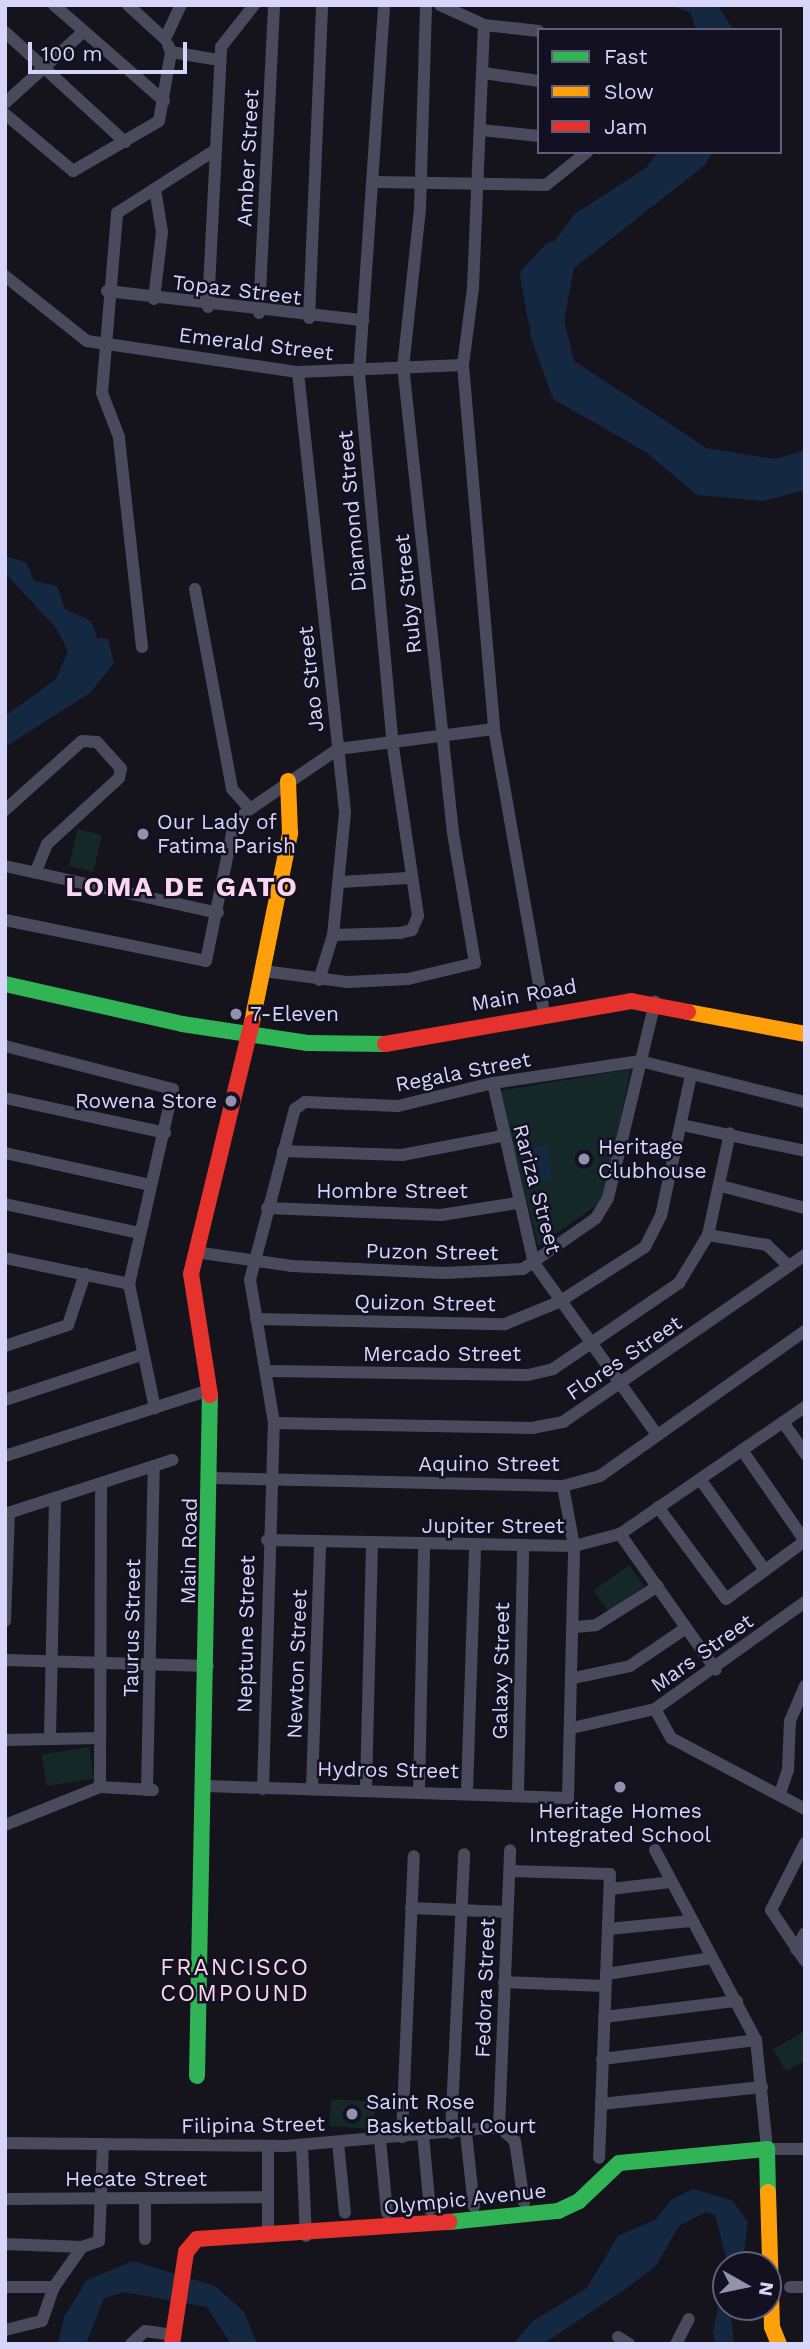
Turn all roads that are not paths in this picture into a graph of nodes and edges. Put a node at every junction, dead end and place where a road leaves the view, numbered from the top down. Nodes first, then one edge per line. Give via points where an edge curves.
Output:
1 (54, 5) edge
2 (128, 5) edge
3 (181, 5) edge
4 (254, 5) edge
5 (274, 5) edge
6 (323, 5) edge
7 (384, 5) edge
8 (426, 5) edge
9 (440, 5) edge
10 (484, 25) junction
11 (537, 31) edge
12 (83, 32) junction
13 (6, 34) edge
14 (165, 39) junction
15 (171, 52) junction
16 (219, 60) junction
17 (48, 71) junction
18 (483, 73) junction
19 (537, 81) edge
20 (164, 102) junction
21 (5, 103) edge
22 (5, 114) edge
23 (481, 130) junction
24 (537, 136) edge
25 (125, 142) junction
26 (212, 152) junction
27 (585, 154) edge
28 (421, 179) junction
29 (375, 182) junction
30 (478, 183) junction
31 (155, 189) junction
32 (5, 276) edge
33 (107, 291) junction
34 (154, 299) junction
35 (208, 307) junction
36 (259, 313) junction
37 (309, 318) junction
38 (363, 320) junction
39 (103, 343) junction
40 (463, 365) junction
41 (403, 368) junction
42 (298, 372) junction
43 (359, 374) junction
44 (195, 589) dead end
45 (142, 647) dead end
46 (494, 729) junction
47 (442, 736) junction
48 (393, 747) junction
49 (338, 749) junction
50 (288, 781) junction
51 (250, 809) junction
52 (5, 810) edge
53 (5, 866) edge
54 (35, 873) junction
55 (408, 878) junction
56 (340, 882) junction
57 (218, 913) junction
58 (5, 920) edge
59 (333, 934) junction
60 (264, 971) junction
61 (319, 980) junction
62 (5, 984) edge
63 (655, 1002) junction
64 (544, 1013) junction
65 (805, 1034) edge
66 (250, 1037) junction
67 (5, 1046) edge
68 (640, 1062) junction
69 (691, 1074) junction
70 (493, 1083) junction
71 (5, 1098) edge
72 (805, 1102) edge
73 (682, 1125) junction
74 (166, 1133) junction
75 (730, 1133) junction
76 (502, 1136) junction
77 (283, 1151) junction
78 (805, 1151) edge
79 (5, 1153) edge
80 (150, 1185) junction
81 (721, 1186) junction
82 (517, 1203) junction
83 (5, 1204) edge
84 (267, 1208) junction
85 (805, 1209) edge
86 (139, 1233) junction
87 (708, 1235) junction
88 (195, 1252) junction
89 (805, 1255) edge
90 (5, 1258) edge
91 (253, 1263) junction
92 (534, 1263) junction
93 (789, 1266) junction
94 (85, 1274) junction
95 (129, 1284) junction
96 (559, 1302) junction
97 (256, 1319) junction
98 (805, 1331) edge
99 (5, 1346) edge
100 (592, 1346) junction
101 (141, 1356) junction
102 (270, 1371) junction
103 (621, 1387) junction
104 (209, 1390) junction
105 (5, 1401) edge
106 (805, 1407) edge
107 (155, 1408) junction
108 (783, 1422) junction
109 (274, 1423) junction
110 (657, 1435) junction
111 (742, 1450) junction
112 (805, 1454) edge
113 (5, 1456) edge
114 (172, 1460) dead end
115 (154, 1468) junction
116 (211, 1478) junction
117 (700, 1479) junction
118 (268, 1480) junction
119 (101, 1483) junction
120 (563, 1486) junction
121 (55, 1499) junction
122 (658, 1507) junction
123 (7, 1514) edge
124 (620, 1534) junction
125 (267, 1540) junction
126 (320, 1541) junction
127 (805, 1541) edge
128 (372, 1542) junction
129 (424, 1545) junction
130 (574, 1546) junction
131 (475, 1547) junction
132 (523, 1548) junction
133 (765, 1570) junction
134 (658, 1586) junction
135 (805, 1602) edge
136 (5, 1622) edge
137 (575, 1627) junction
138 (686, 1628) junction
139 (5, 1660) edge
140 (51, 1662) junction
141 (101, 1663) junction
142 (150, 1664) junction
143 (208, 1666) junction
144 (716, 1670) junction
145 (574, 1678) junction
146 (805, 1686) edge
147 (655, 1709) junction
148 (572, 1728) junction
149 (50, 1738) junction
150 (99, 1738) junction
151 (5, 1740) edge
152 (206, 1786) junction
153 (100, 1787) junction
154 (312, 1788) junction
155 (263, 1789) junction
156 (366, 1789) junction
157 (419, 1790) junction
158 (467, 1791) junction
159 (518, 1794) junction
160 (779, 1794) junction
161 (805, 1809) edge
162 (5, 1825) edge
163 (805, 1843) edge
164 (510, 1850) dead end
165 (655, 1850) dead end
166 (464, 1854) dead end
167 (414, 1856) dead end
168 (510, 1871) junction
169 (671, 1882) junction
170 (610, 1889) junction
171 (411, 1908) junction
172 (462, 1910) junction
173 (507, 1912) junction
174 (691, 1920) junction
175 (608, 1929) junction
176 (805, 1933) edge
177 (796, 1949) junction
178 (712, 1958) junction
179 (805, 1961) edge
180 (605, 1980) junction
181 (504, 1982) junction
182 (737, 2001) junction
183 (604, 2017) junction
184 (756, 2040) junction
185 (602, 2059) junction
186 (197, 2076) dead end
187 (762, 2087) junction
188 (601, 2104) junction
189 (499, 2127) junction
190 (451, 2133) junction
191 (466, 2133) junction
192 (423, 2135) junction
193 (402, 2137) junction
194 (380, 2139) junction
195 (5, 2143) edge
196 (338, 2143) junction
197 (103, 2145) junction
198 (268, 2146) junction
199 (302, 2146) junction
200 (767, 2149) junction
201 (805, 2149) edge
202 (599, 2158) dead end
203 (268, 2197) junction
204 (5, 2199) edge
205 (103, 2199) junction
206 (145, 2199) junction
207 (524, 2202) dead end
208 (474, 2207) dead end
209 (430, 2210) dead end
210 (345, 2213) dead end
211 (387, 2213) dead end
212 (268, 2228) dead end
213 (306, 2236) junction
214 (145, 2239) dead end
215 (5, 2244) edge
216 (82, 2247) junction
217 (5, 2287) edge
218 (54, 2287) junction
219 (790, 2287) dead end
220 (805, 2287) edge
221 (689, 2319) dead end
222 (6, 2330) edge
223 (173, 2339) edge
224 (6, 2344) edge
225 (131, 2344) edge
226 (676, 2344) edge
227 (779, 2344) edge

1 - 12 street
2 - 14 street
3 - 14 street
4 - 16 street via 225,35
5 - 36 street, Amber Street
6 - 37 street
7 - 29 street, Diamond Street
8 - 28 street, Ruby Street
9 - 10 street
10 - 11 street
10 - 18 street
12 - 17 street
12 - 20 street
13 - 17 street
14 - 15 street
15 - 16 street
15 - 20 street
16 - 26 street
17 - 21 street
17 - 25 street
18 - 19 street
18 - 23 street
20 - 25 street via 159,121
22 - 25 street via 73,171
23 - 24 street
23 - 30 street
26 - 31 street
26 - 35 street
27 - 30 street via 546,185
28 - 29 street
28 - 30 street
28 - 41 street, Ruby Street
29 - 38 street, Diamond Street
30 - 40 street
31 - 33 street via 117,213
31 - 34 street via 162,232
32 - 39 street, Emerald Street via 87,341
33 - 34 street, Topaz Street
33 - 39 street
34 - 35 street, Topaz Street
35 - 36 street, Topaz Street
36 - 37 street, Topaz Street
37 - 38 street, Topaz Street
38 - 43 street, Diamond Street
39 - 42 street, Emerald Street
39 - 45 street via 103,405 119,437
40 - 41 street, Emerald Street
40 - 46 street
41 - 43 street, Emerald Street
41 - 47 street, Ruby Street
42 - 43 street, Emerald Street
42 - 49 street, Jao Street
43 - 48 street, Diamond Street
44 - 51 street via 232,789
46 - 47 street
46 - 64 street
47 - 48 street
47 - 61 street, Ruby Street via 475,963 408,979
48 - 49 street
48 - 55 street, Diamond Street
49 - 50 street
49 - 56 street, Jao Street via 345,837
50 - 51 street
50 - 60 street via 290,832
51 - 57 street via 234,823
52 - 54 street via 82,741 97,742 121,769 119,778 47,844
53 - 54 street
54 - 57 street
55 - 56 street
55 - 59 street, Diamond Street via 418,916 412,930
56 - 59 street, Jao Street
57 - 58 street via 209,955 194,963
59 - 61 street, Jao Street
60 - 61 street, Ruby Street
60 - 66 street
62 - 66 street, Main Road
63 - 64 street, Main Road
63 - 65 street, Main Road
63 - 68 street, Puzon Street
64 - 66 street, Main Road via 375,1046
66 - 88 street, Main Road
67 - 74 street via 164,1082 175,1100
68 - 69 street, Regala Street
68 - 70 street, Regala Street
68 - 92 street, Puzon Street via 608,1198 596,1217
69 - 72 street, Regala Street
69 - 73 street, Quizon Street
70 - 76 street, Rariza Street
70 - 77 street, Regala Street via 398,1106 305,1102 295,1109
71 - 74 street
73 - 75 street
73 - 96 street, Quizon Street via 661,1216 645,1247
74 - 80 street
75 - 78 street
75 - 81 street, Mercado Street
76 - 77 street via 402,1156
76 - 82 street, Rariza Street
77 - 84 street, Regala Street
79 - 80 street
80 - 86 street
81 - 85 street
81 - 87 street, Mercado Street
82 - 84 street, Hombre Street via 442,1215
82 - 92 street, Rariza Street
83 - 86 street
84 - 91 street, Regala Street
86 - 95 street
87 - 93 street via 767,1245
87 - 100 street, Mercado Street via 678,1283
88 - 91 street, Puzon Street
88 - 104 street, Main Road via 191,1304
89 - 93 street, Flores Street
90 - 94 street
91 - 92 street, Puzon Street via 506,1273
91 - 97 street, Regala Street
92 - 96 street, Rariza Street
93 - 103 street, Flores Street
94 - 95 street
94 - 99 street via 68,1325
95 - 101 street
96 - 97 street, Quizon Street via 505,1324
96 - 100 street, Rariza Street
97 - 102 street, Regala Street
98 - 110 street, Aquino Street
100 - 102 street, Mercado Street via 528,1375
100 - 103 street, Rariza Street
101 - 105 street
101 - 107 street
102 - 109 street, Regala Street
103 - 109 street, Flores Street via 564,1422 532,1428
103 - 110 street, Rariza Street
104 - 107 street
104 - 116 street, Main Road
106 - 108 street, Jupiter Street
107 - 113 street
108 - 111 street, Jupiter Street
108 - 112 street
109 - 118 street, Regala Street
110 - 120 street, Aquino Street via 600,1476
111 - 117 street, Jupiter Street
111 - 127 street
114 - 115 street
115 - 119 street
115 - 142 street, Taurus Street
116 - 118 street, Aquino Street
116 - 143 street, Main Road
117 - 122 street, Jupiter Street
117 - 133 street
118 - 120 street, Aquino Street
118 - 125 street, Neptune Street
119 - 121 street
119 - 141 street
120 - 130 street
121 - 123 street
121 - 140 street
122 - 124 street, Jupiter Street
122 - 133 street via 726,1599
123 - 136 street
124 - 130 street, Jupiter Street
124 - 134 street
125 - 126 street, Jupiter Street
125 - 155 street, Neptune Street
126 - 128 street, Jupiter Street
126 - 154 street, Newton Street
127 - 133 street
128 - 129 street, Jupiter Street
128 - 156 street
129 - 131 street, Jupiter Street
129 - 157 street
130 - 132 street, Jupiter Street
130 - 137 street
131 - 132 street, Jupiter Street
131 - 158 street
132 - 159 street, Galaxy Street
134 - 137 street via 596,1625
134 - 138 street
135 - 144 street, Mars Street
137 - 145 street
138 - 144 street
138 - 145 street via 630,1666
139 - 140 street
140 - 141 street
140 - 149 street
141 - 142 street
141 - 150 street
142 - 143 street
142 - 153 street, Taurus Street via 150,1790
143 - 152 street, Main Road
144 - 147 street, Mars Street
145 - 148 street
146 - 160 street via 790,1721 789,1770
147 - 148 street, Mars Street
147 - 160 street via 671,1738
148 - 159 street, Hydros Street via 568,1798
149 - 150 street
149 - 151 street
150 - 153 street
152 - 155 street, Hydros Street
152 - 186 street, Main Road
153 - 162 street
154 - 155 street, Hydros Street
154 - 156 street, Hydros Street
156 - 157 street, Hydros Street
157 - 158 street, Hydros Street
158 - 159 street, Hydros Street
160 - 161 street
163 - 177 street via 771,1910
164 - 168 street, Fedora Street
165 - 169 street
166 - 172 street
167 - 171 street
168 - 170 street via 610,1874
168 - 173 street, Fedora Street
169 - 170 street
169 - 174 street
170 - 175 street
171 - 172 street
171 - 193 street
172 - 173 street
172 - 190 street
173 - 181 street, Fedora Street
174 - 175 street
174 - 178 street
175 - 180 street
176 - 177 street
177 - 179 street
178 - 180 street
178 - 182 street
180 - 181 street
180 - 183 street
181 - 189 street, Fedora Street
182 - 183 street
182 - 184 street
183 - 185 street
184 - 185 street
184 - 187 street
185 - 188 street
187 - 188 street
187 - 200 street
188 - 202 street
189 - 191 street, Filipina Street
189 - 207 street via 515,2141
190 - 191 street, Filipina Street
190 - 192 street, Filipina Street
191 - 208 street
192 - 193 street, Filipina Street
192 - 209 street
193 - 194 street, Filipina Street
194 - 196 street, Filipina Street
194 - 211 street
195 - 197 street, Filipina Street
196 - 199 street, Filipina Street
196 - 210 street
197 - 198 street, Filipina Street
197 - 205 street
198 - 199 street, Filipina Street
198 - 203 street
199 - 213 street
200 - 201 street
200 - 213 street, Olympic Avenue via 619,2163 579,2201 558,2211
200 - 227 street via 772,2327
203 - 206 street, Hecate Street
203 - 212 street
204 - 205 street, Hecate Street
205 - 206 street, Hecate Street
205 - 216 street via 99,2241
206 - 214 street
213 - 223 street, Olympic Avenue via 203,2237 186,2252
215 - 216 street
216 - 218 street
217 - 218 street
218 - 222 street via 42,2321
219 - 220 street
221 - 226 street
222 - 224 street
223 - 225 street via 145,2331

